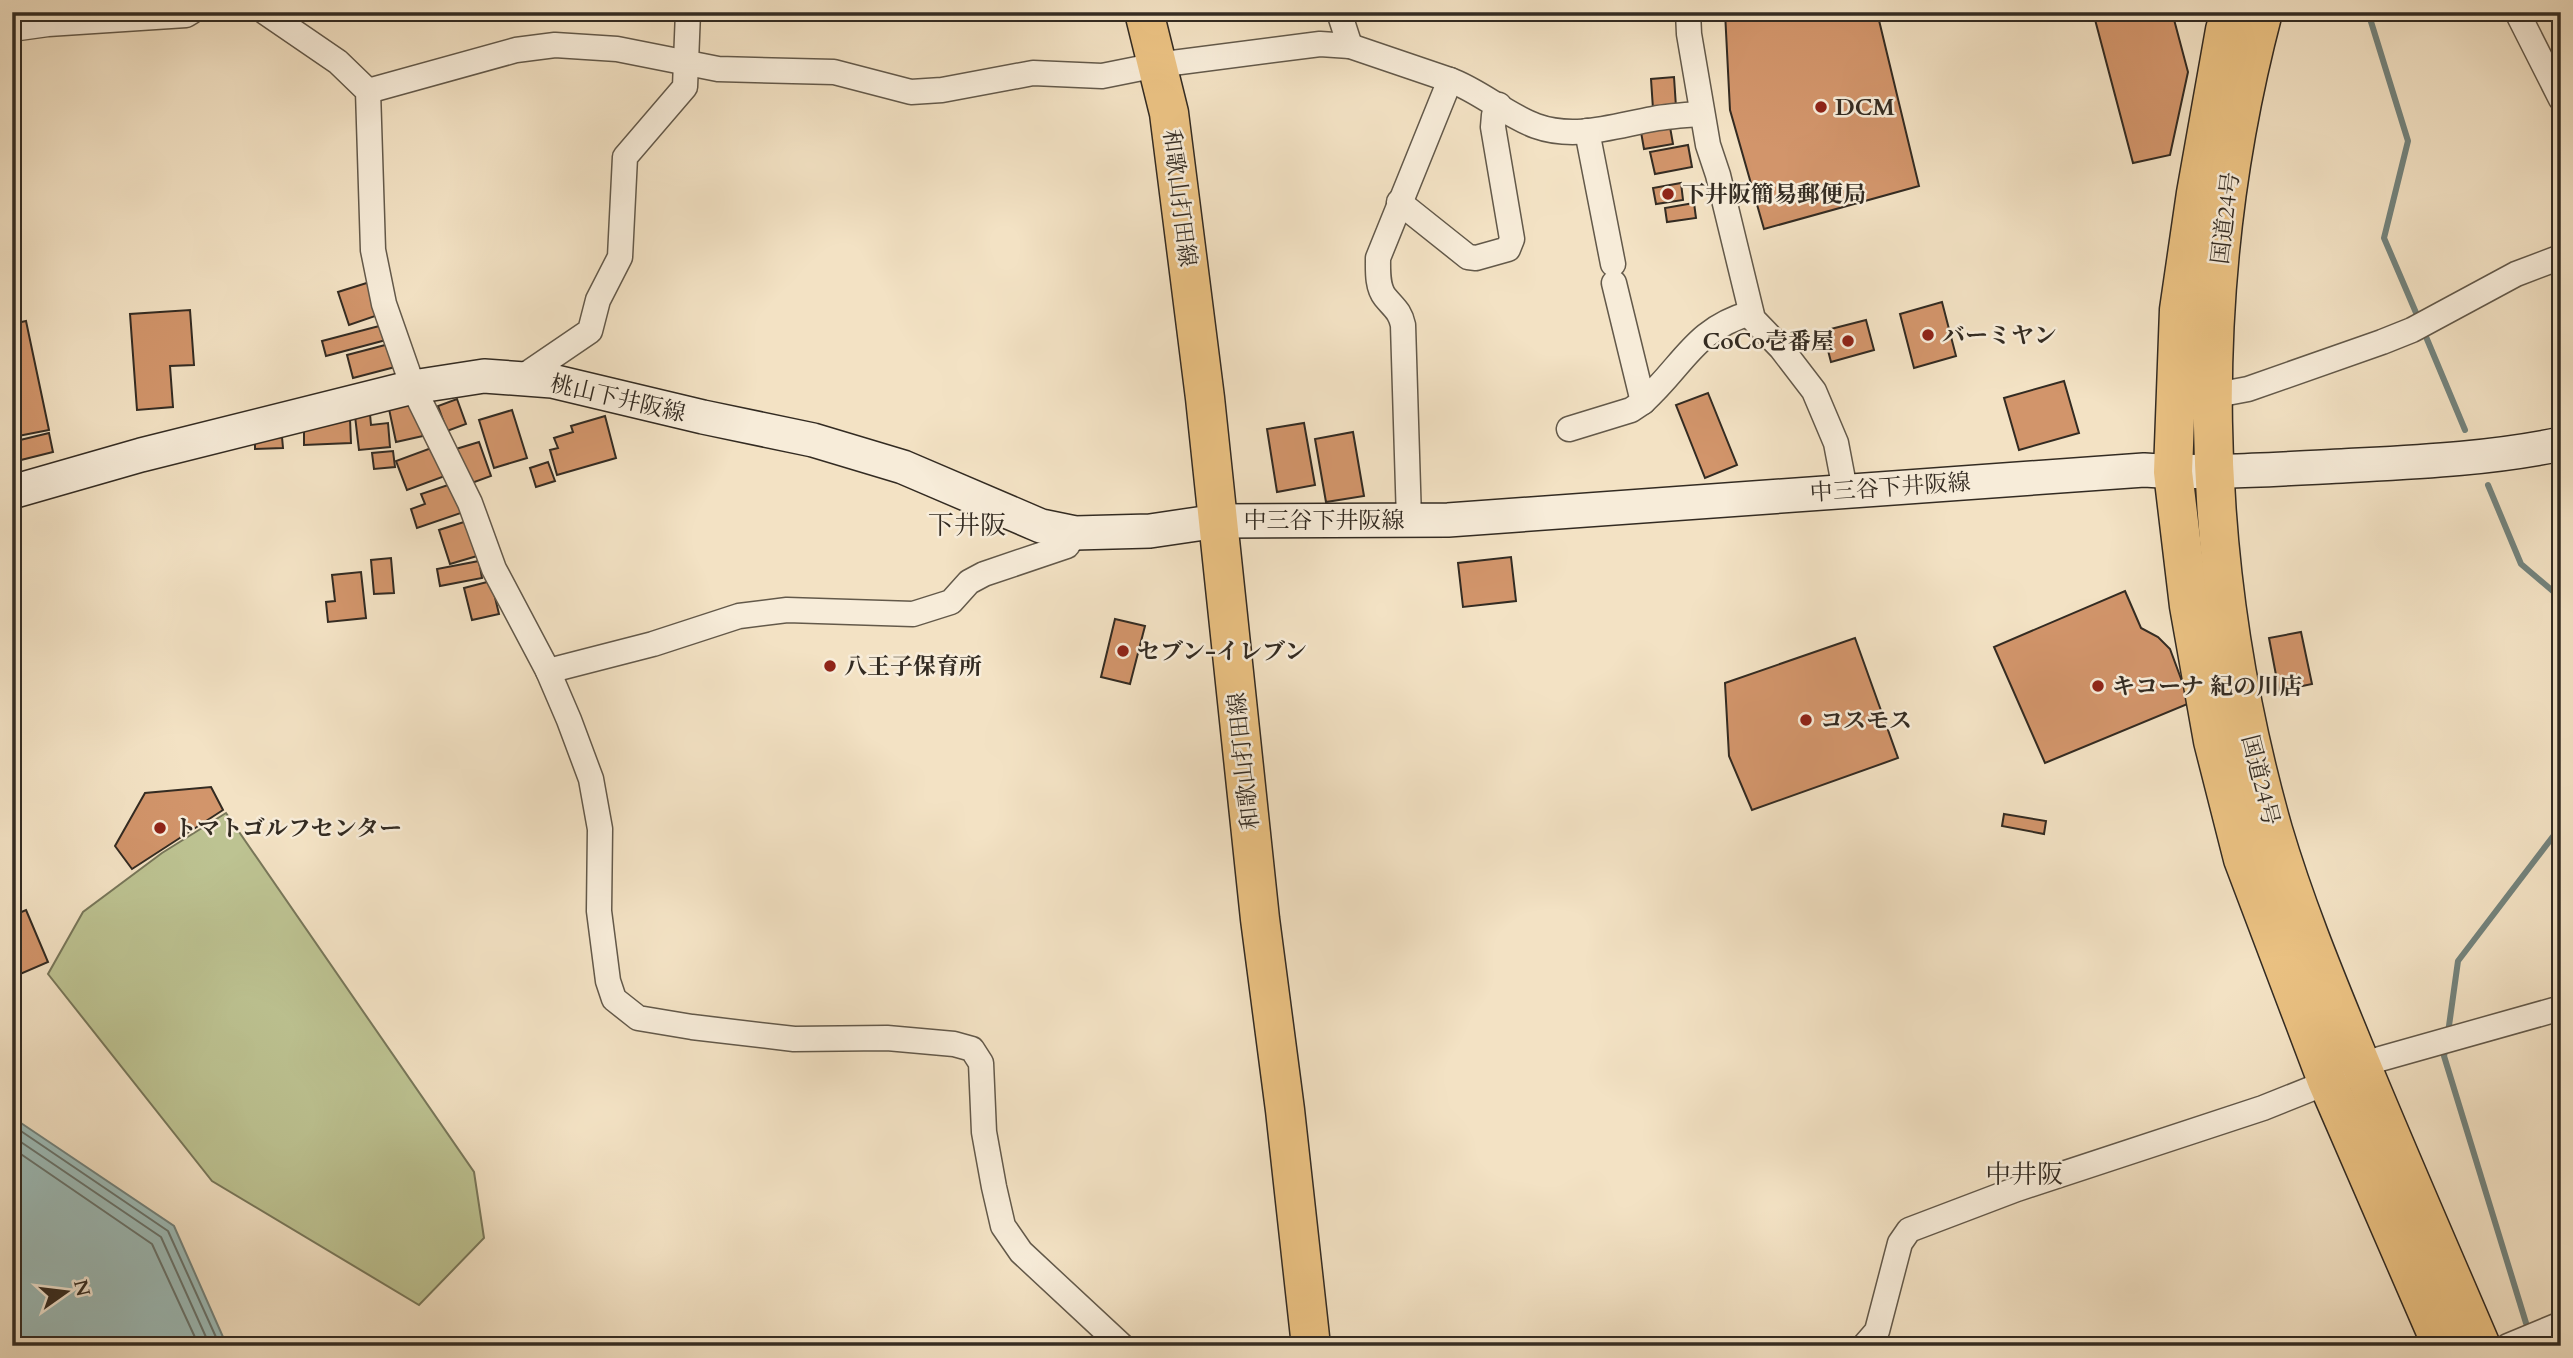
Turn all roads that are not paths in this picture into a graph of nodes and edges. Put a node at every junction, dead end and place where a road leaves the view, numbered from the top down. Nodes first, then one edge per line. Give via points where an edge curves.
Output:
1 (191, 12) edge
2 (688, 12) edge
3 (1144, 12) edge
4 (1339, 12) edge
5 (1688, 12) edge
6 (2230, 12) edge
7 (2263, 12) edge
8 (2517, 12) edge
9 (277, 16) edge
10 (12, 29) edge
11 (1350, 46) junction
12 (684, 63) junction
13 (1157, 65) junction
14 (1450, 80) junction
15 (368, 91) junction
16 (2561, 99) edge
17 (1499, 105) junction
18 (1702, 114) junction
19 (1587, 131) junction
20 (1399, 202) junction
21 (2561, 257) edge
22 (1751, 313) junction
23 (521, 378) junction
24 (413, 387) junction
25 (2211, 396) junction
26 (1643, 402) junction
27 (1569, 429) dead end
28 (2561, 444) edge
29 (2173, 472) junction
30 (2213, 472) junction
31 (1845, 490) junction
32 (12, 492) edge
33 (1218, 520) junction
34 (1409, 520) junction
35 (1075, 533) junction
36 (548, 671) junction
37 (2561, 1008) edge
38 (2345, 1075) junction
39 (2561, 1324) edge
40 (1122, 1346) edge
41 (1311, 1346) edge
42 (1864, 1346) edge
43 (2442, 1346) edge
44 (2481, 1346) edge
45 (2508, 1346) edge

1 - 10 street
2 - 12 street
3 - 13 main road, 和歌山打田線
4 - 11 street
5 - 18 street
6 - 29 main road, 国道24号 via 2179,310
7 - 25 main road, 国道24号 via 2223,206
8 - 16 street
9 - 15 street
11 - 13 street via 1320,44
11 - 14 street
12 - 13 street via 718,69 834,72 911,92 1033,73 1102,76
12 - 15 street via 617,49 555,46 516,50
12 - 23 street via 685,87 625,157 620,257 598,300 590,331
13 - 33 main road, 和歌山打田線 via 1169,113
14 - 17 street
14 - 20 street
15 - 24 street via 373,250 384,304
17 - 19 street via 1543,128 1561,133
17 - 20 street via 1493,127 1512,239 1508,249 1468,257
18 - 19 street
18 - 22 street
19 - 26 street
20 - 34 street via 1378,258 1383,295 1401,314 1404,326
21 - 25 street via 2516,274 2423,323 2248,388
22 - 26 street via 1706,334
22 - 31 street via 1814,391 1836,443
23 - 24 main road, 桃山下井阪線 via 484,376
23 - 35 main road, 桃山下井阪線 via 552,381 813,440 903,467 1041,526
24 - 32 main road, 桃山下井阪線
24 - 36 street via 470,503 494,569
25 - 30 main road, 国道24号
26 - 27 street
28 - 30 main road, 中三谷下井阪線 via 2425,461
29 - 30 main road, 中三谷下井阪線
29 - 31 main road, 中三谷下井阪線 via 2144,470
29 - 38 main road, 国道24号 via 2189,606 2243,859
30 - 38 main road, 国道24号 via 2221,567 2241,700 2274,831 2319,961
31 - 34 main road, 中三谷下井阪線
33 - 34 main road, 中三谷下井阪線
33 - 35 main road, 桃山下井阪線 via 1150,531
33 - 41 main road, 和歌山打田線
35 - 36 street via 1067,546 984,574 951,602 914,614 787,610 739,616
36 - 40 street via 591,779 600,829 599,911 614,999 638,1018 692,1027 794,1039 901,1040 972,1049 981,1063 984,1132 1003,1226 1021,1252
37 - 38 street via 2380,1059
38 - 42 street via 2263,1108 2017,1189 1909,1230 1900,1243 1877,1331
38 - 43 main road, 国道24号
38 - 44 main road, 国道24号
39 - 45 street

